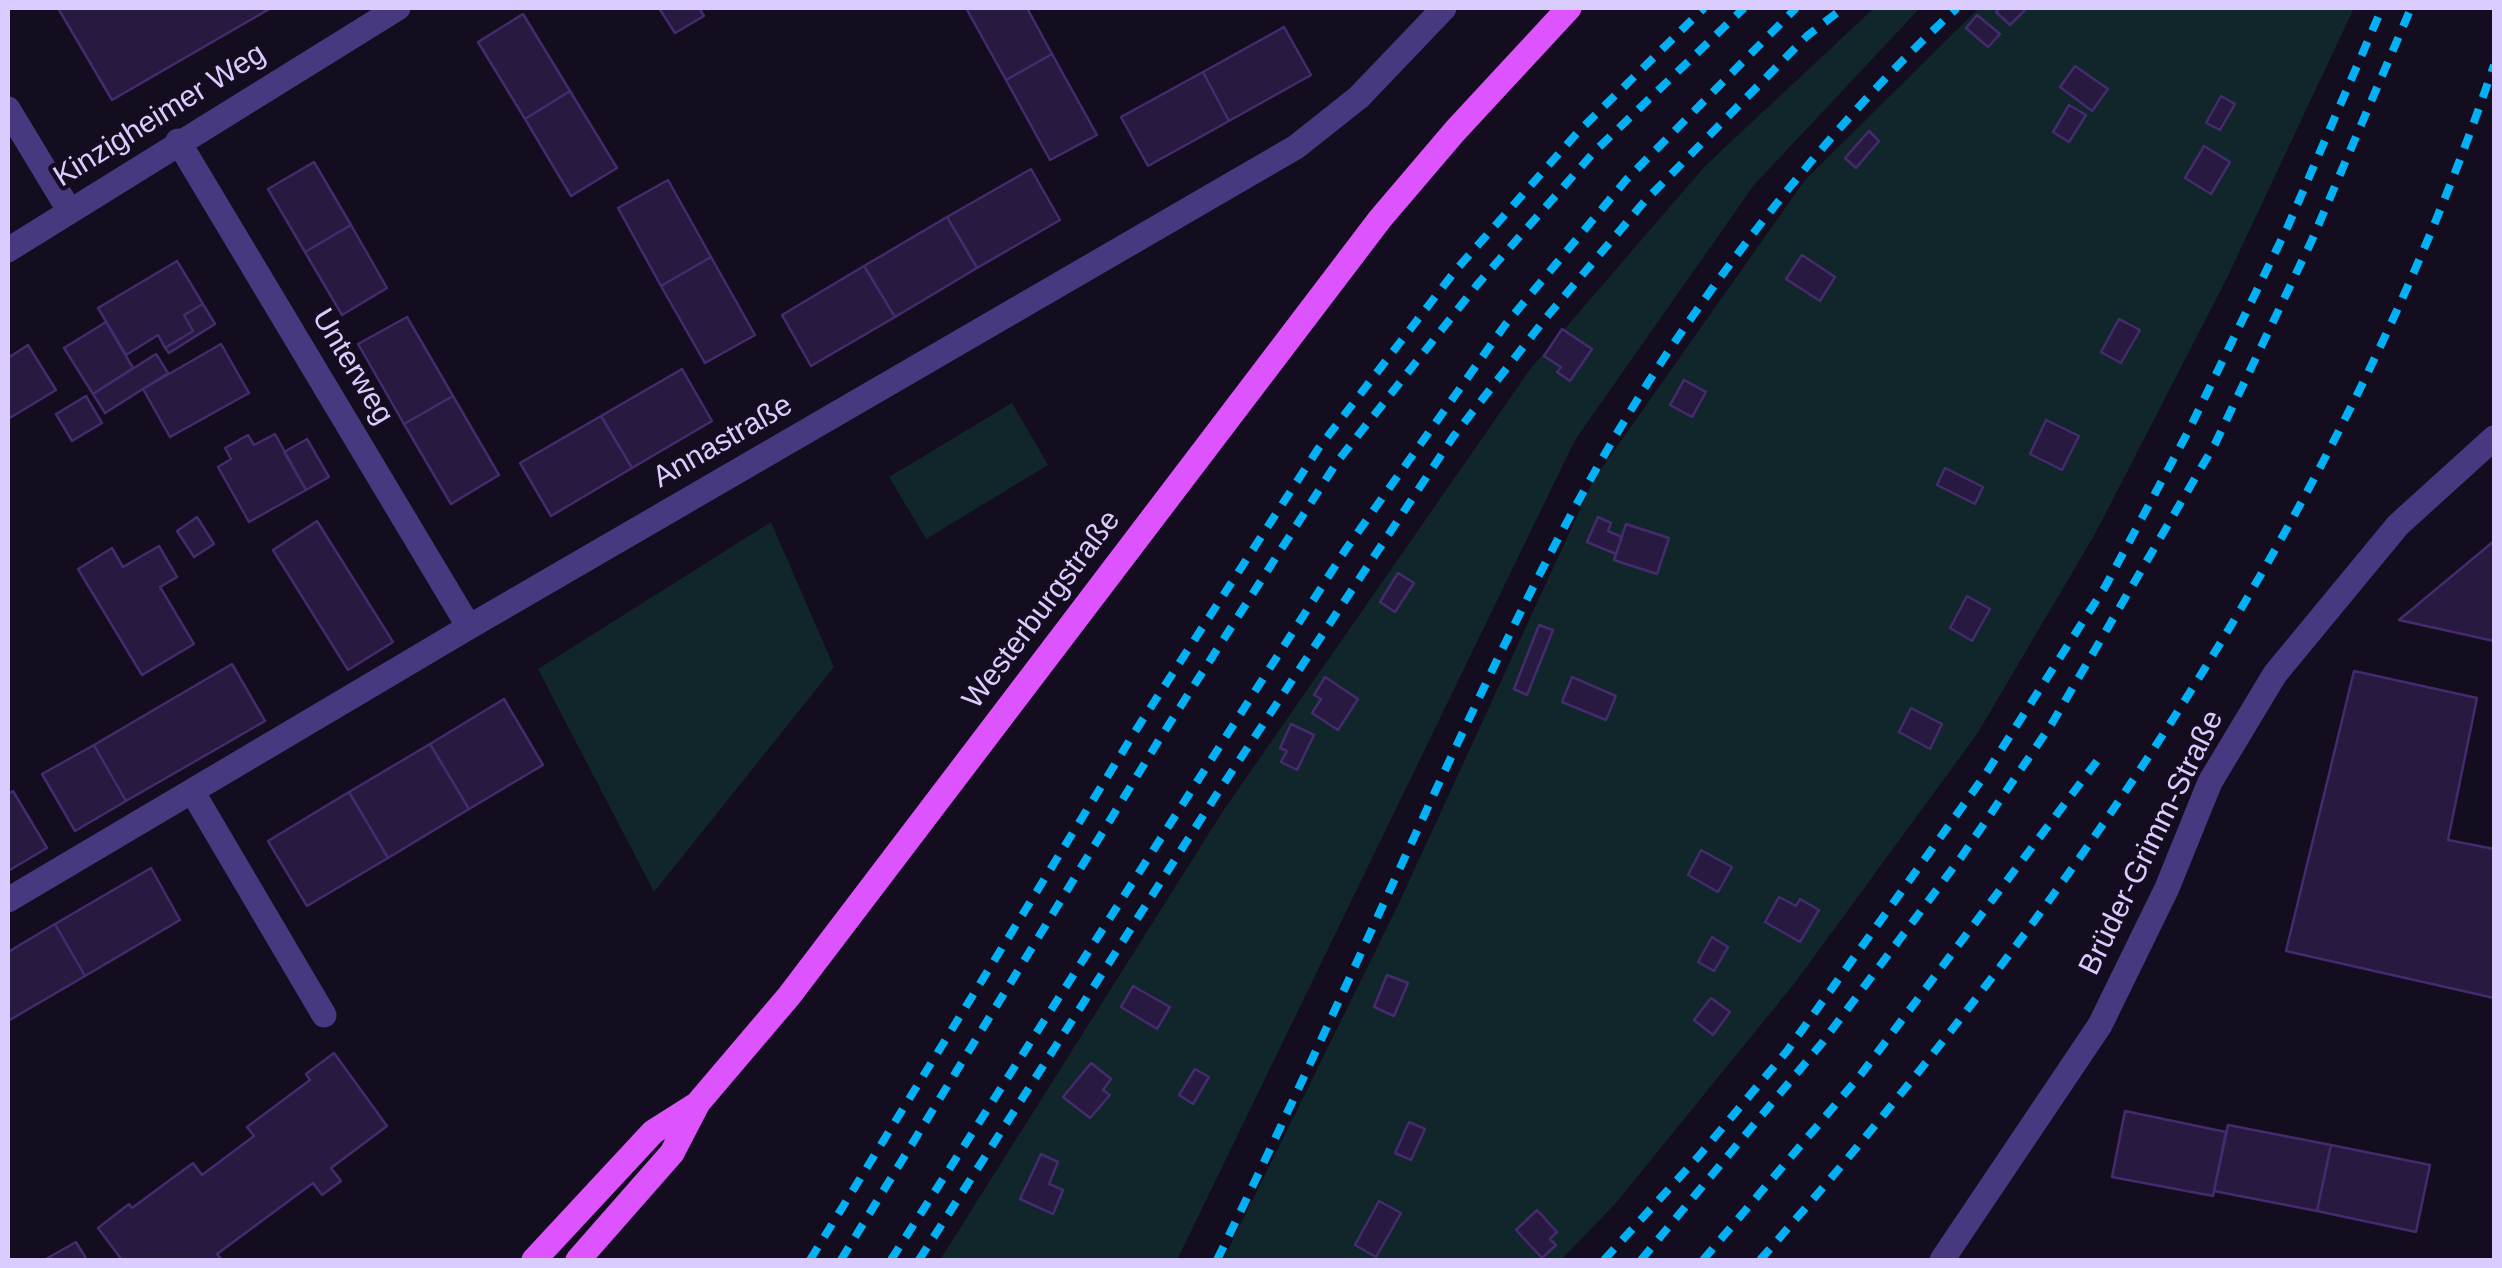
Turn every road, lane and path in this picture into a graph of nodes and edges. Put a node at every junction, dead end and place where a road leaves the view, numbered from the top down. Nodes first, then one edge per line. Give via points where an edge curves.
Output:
1 (398, 8) edge
2 (1444, 8) edge
3 (1569, 8) edge
4 (8, 110) edge
5 (178, 141) junction
6 (69, 210) junction
7 (8, 250) edge
8 (2494, 438) edge
9 (469, 626) junction
10 (192, 791) junction
11 (8, 900) edge
12 (324, 1014) dead end
13 (698, 1103) junction
14 (534, 1260) edge
15 (578, 1260) edge
16 (1942, 1260) edge

1 - 5 street, Kinzigheimer Weg
2 - 9 street, Annastraße via 1360,97 1296,147
3 - 13 main road, Westerburgstraße via 1380,219 789,996
4 - 6 street
5 - 6 street, Kinzigheimer Weg
5 - 9 street, Unterweg
6 - 7 street, Kinzigheimer Weg
8 - 16 street, Brüder-Grimm-Straße via 2398,525 2274,674 2210,782 2100,1025
9 - 10 street, Annastraße
10 - 11 street, Annastraße
10 - 12 street
13 - 14 main road via 653,1132
13 - 15 main road, Westerburgstraße via 672,1153

